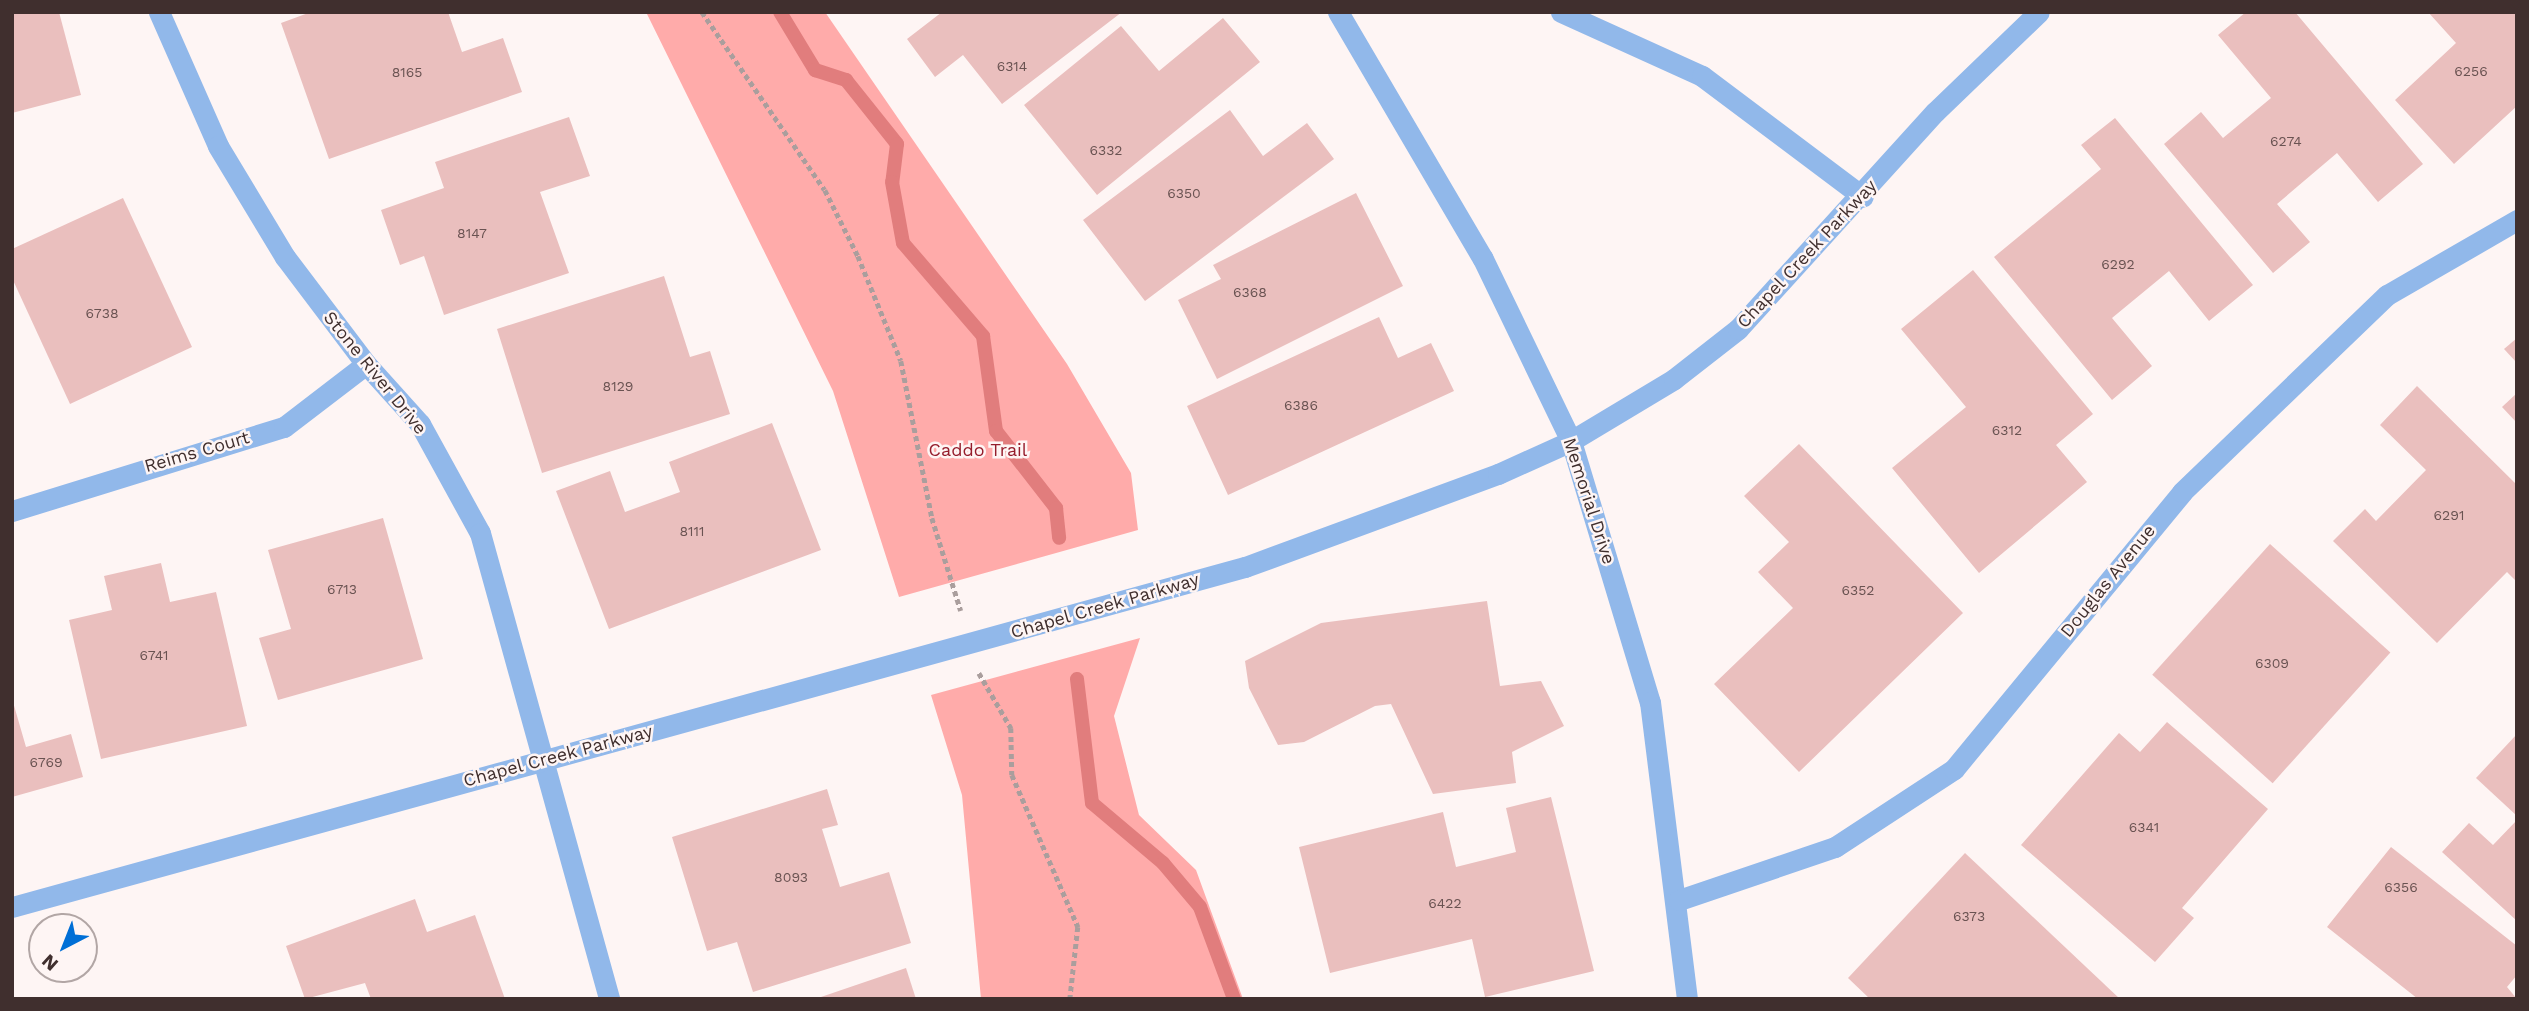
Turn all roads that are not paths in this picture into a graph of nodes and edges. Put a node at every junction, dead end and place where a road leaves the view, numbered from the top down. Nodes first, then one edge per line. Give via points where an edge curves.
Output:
1 (159, 12) edge
2 (1338, 12) edge
3 (1561, 12) edge
4 (2039, 12) edge
5 (1863, 197) junction
6 (2517, 220) edge
7 (366, 364) junction
8 (1571, 441) junction
9 (12, 511) edge
10 (545, 758) junction
11 (1679, 900) junction
12 (12, 907) edge
13 (609, 999) edge
14 (1687, 999) edge

1 - 7 street, Stone River Drive via 218,146 285,257
2 - 8 street, Memorial Drive via 1483,259
3 - 5 street via 1702,76
4 - 5 street, Chapel Creek Parkway via 1988,56
5 - 8 street, Chapel Creek Parkway via 1738,329 1674,379
6 - 11 street, Douglas Avenue via 2387,295 2182,492 1955,769 1835,847
7 - 9 street, Reims Court via 284,427
7 - 10 street, Stone River Drive via 420,424 480,533
8 - 10 street, Chapel Creek Parkway via 1498,474 1245,567
8 - 11 street, Memorial Drive via 1650,702
10 - 12 street, Chapel Creek Parkway
10 - 13 street, Stone River Drive
11 - 14 street, Memorial Drive

